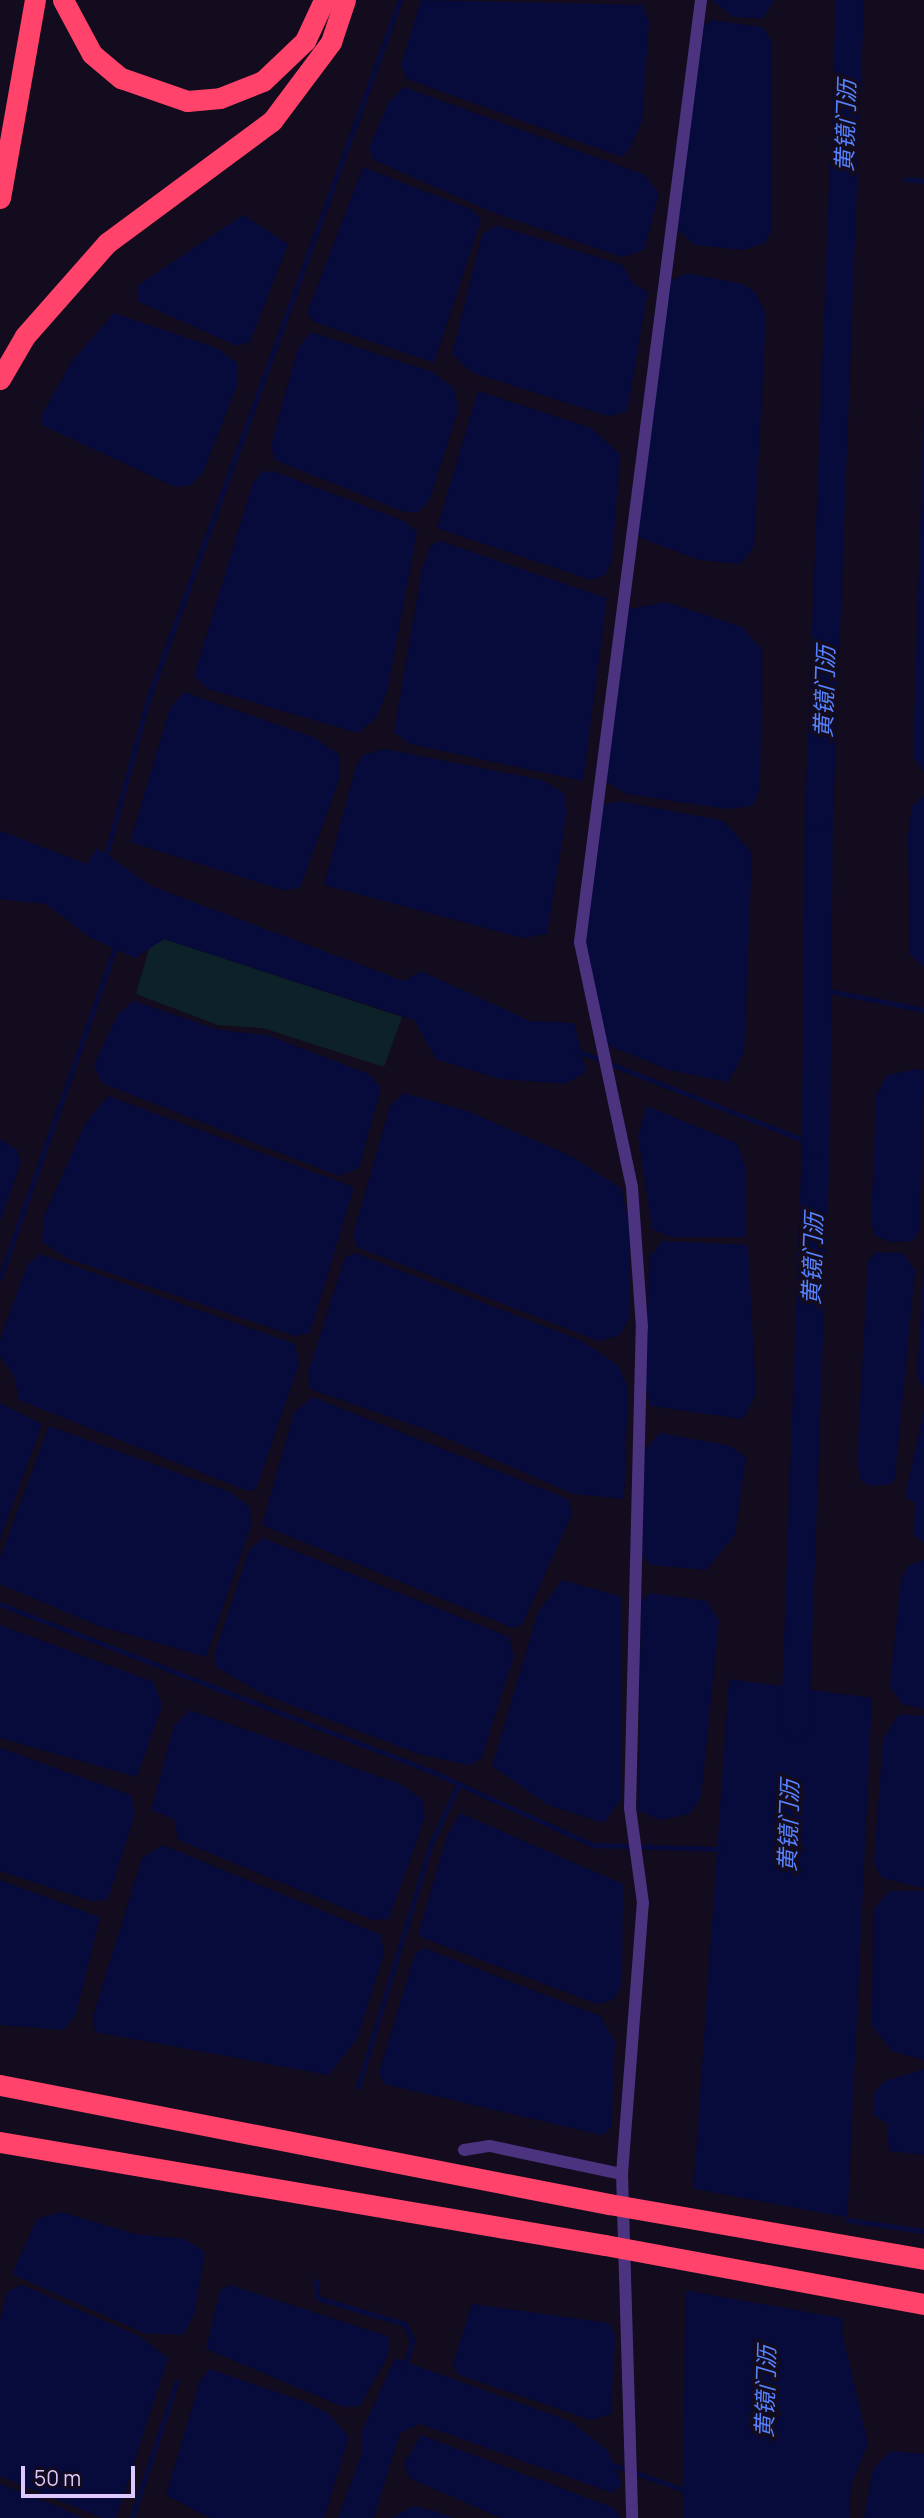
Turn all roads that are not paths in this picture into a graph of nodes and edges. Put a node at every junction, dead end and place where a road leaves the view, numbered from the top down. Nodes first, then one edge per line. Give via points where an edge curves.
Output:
1 (24, 0) edge
2 (35, 0) edge
3 (63, 0) edge
4 (324, 0) edge
5 (345, 0) edge
6 (701, 0) edge
7 (17, 87) junction
8 (0, 135) edge
9 (0, 198) edge
10 (0, 379) edge
11 (0, 2085) edge
12 (0, 2142) edge
13 (464, 2150) dead end
14 (622, 2175) junction
15 (924, 2259) edge
16 (924, 2304) edge
17 (632, 2518) edge

1 - 7 highway
2 - 7 highway
3 - 4 highway via 92,54 152,94 187,101 220,98 263,81 305,41
5 - 10 highway via 331,42 272,121 107,243 25,336
6 - 14 street via 580,942 632,1187 642,1327 629,1808 643,1903
7 - 8 highway
7 - 9 highway
11 - 15 highway, bridge via 609,2204
12 - 16 highway, bridge
13 - 14 street via 490,2146
14 - 17 street

